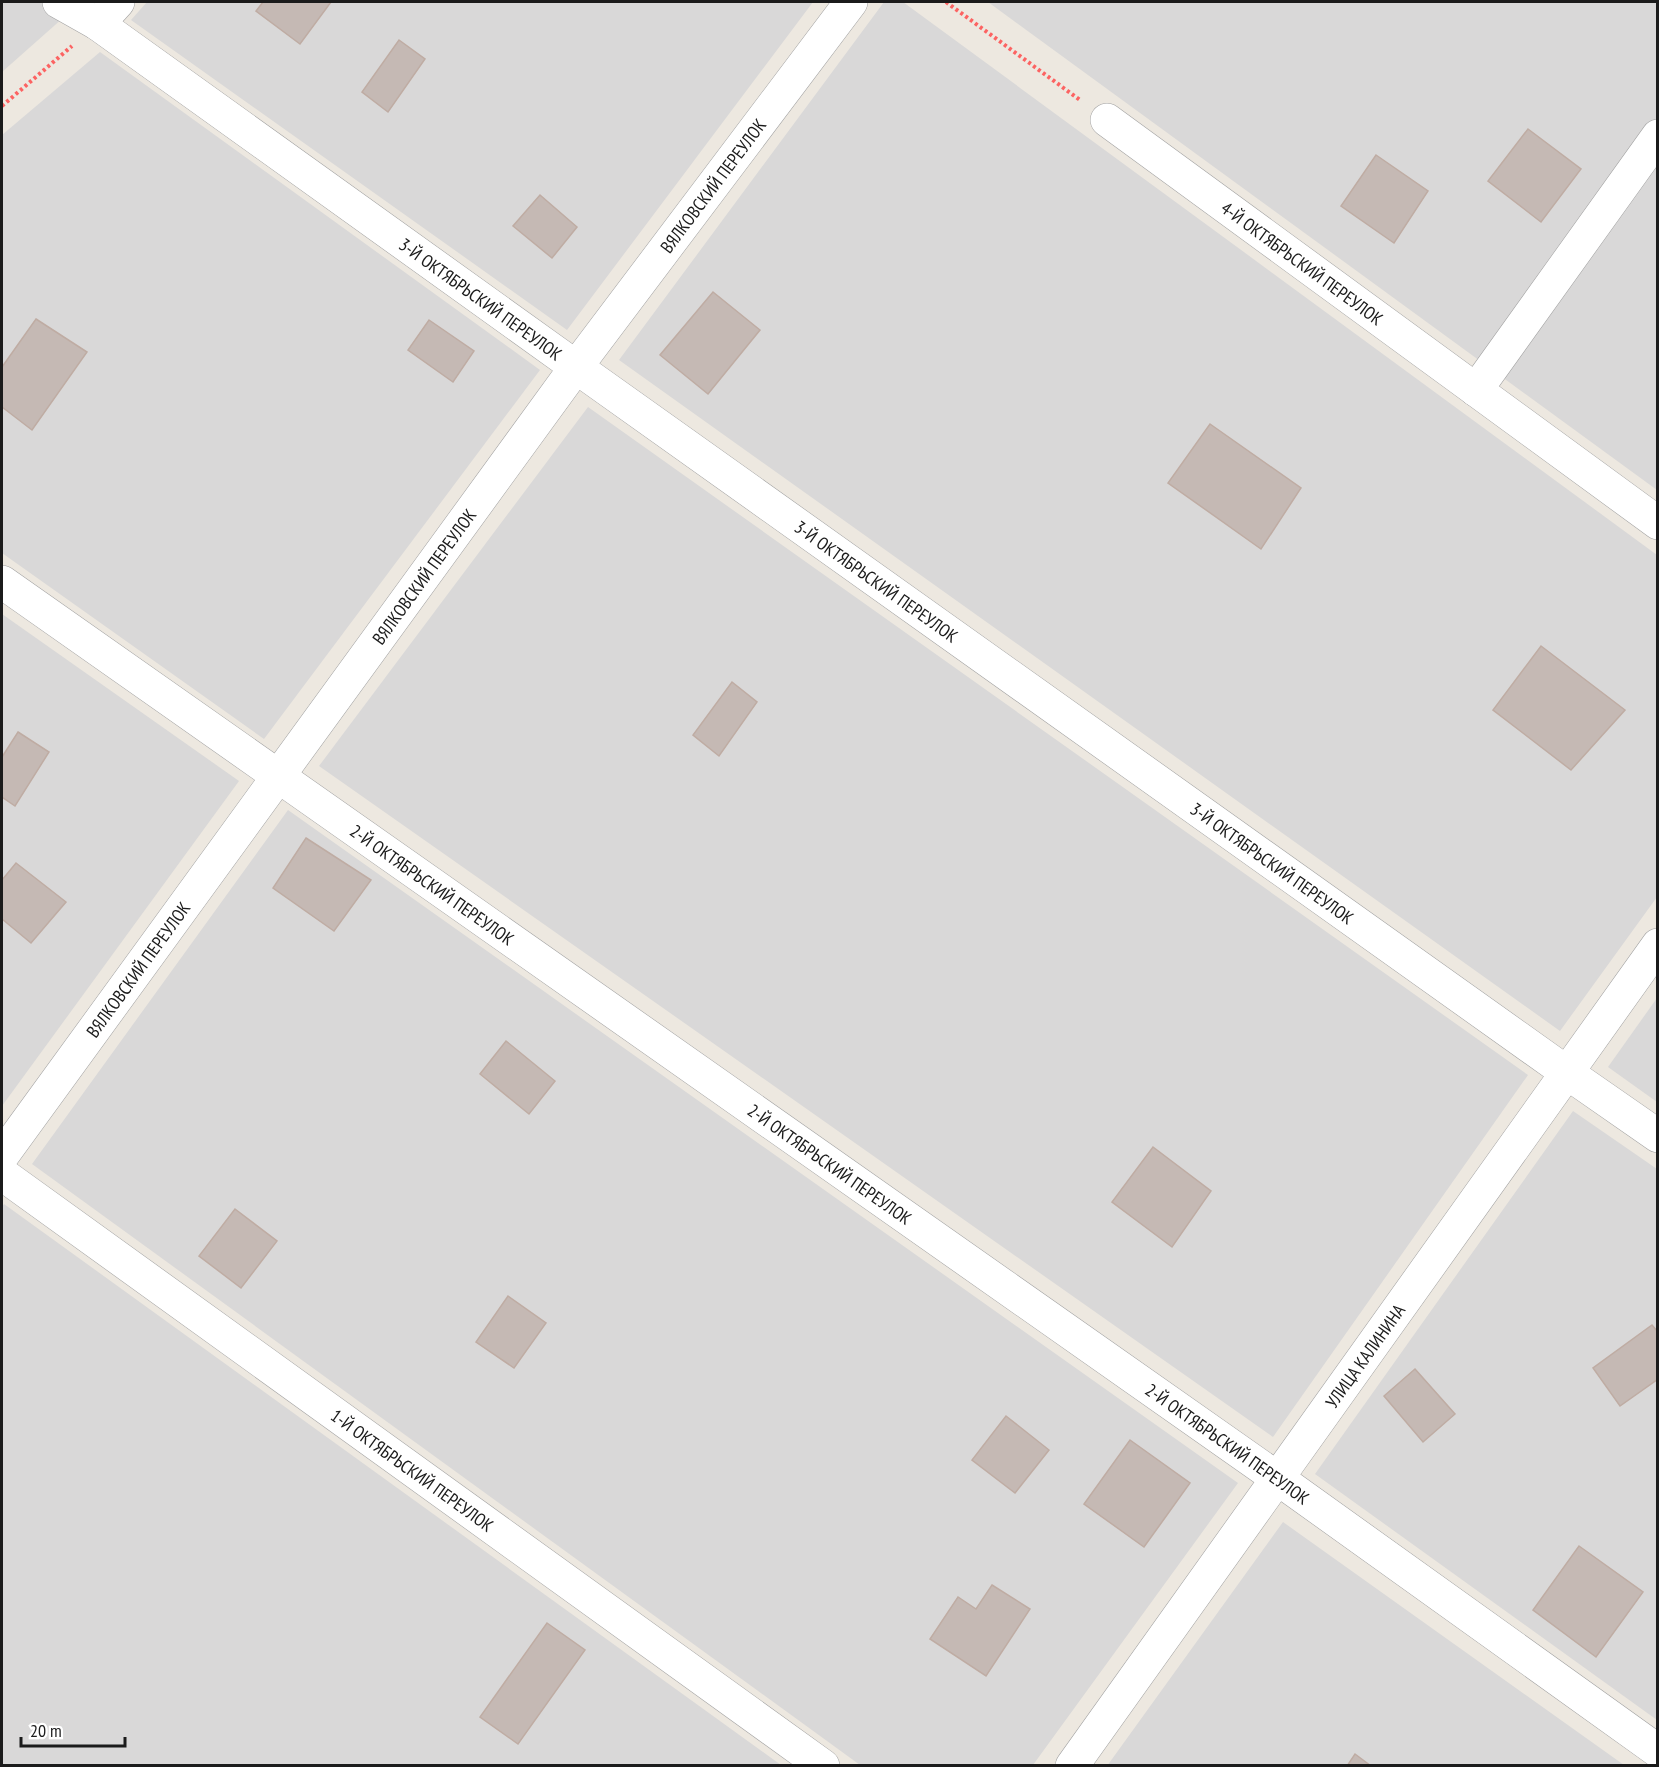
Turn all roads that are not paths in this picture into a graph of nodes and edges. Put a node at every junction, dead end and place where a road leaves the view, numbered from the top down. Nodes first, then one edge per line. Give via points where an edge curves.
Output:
1 (59, 2) edge
2 (851, 2) edge
3 (108, 13) edge
4 (1107, 120) road end
5 (1658, 136) edge
6 (576, 367) junction
7 (1476, 390) junction
8 (1658, 523) edge
9 (2, 582) edge
10 (277, 777) junction
11 (1658, 945) edge
12 (1566, 1072) junction
13 (1658, 1136) edge
14 (2, 1156) edge
15 (2, 1174) edge
16 (1276, 1478) junction
17 (1658, 1751) edge
18 (823, 1766) edge
19 (1072, 1766) edge

1 - 3 street, 3-Й ОКТЯБРЬСКИЙ ПЕРЕУЛОК
2 - 6 street, ВЯЛКОВСКИЙ ПЕРЕУЛОК
3 - 6 street, 3-Й ОКТЯБРЬСКИЙ ПЕРЕУЛОК
4 - 7 street, 4-Й ОКТЯБРЬСКИЙ ПЕРЕУЛОК
5 - 7 street
6 - 10 street, ВЯЛКОВСКИЙ ПЕРЕУЛОК
6 - 12 street, 3-Й ОКТЯБРЬСКИЙ ПЕРЕУЛОК
7 - 8 street, 4-Й ОКТЯБРЬСКИЙ ПЕРЕУЛОК
9 - 10 street, 2-Й ОКТЯБРЬСКИЙ ПЕРЕУЛОК
10 - 14 street, ВЯЛКОВСКИЙ ПЕРЕУЛОК
10 - 16 street, 2-Й ОКТЯБРЬСКИЙ ПЕРЕУЛОК
11 - 12 street, УЛИЦА КАЛИНИНА
12 - 13 street, 3-Й ОКТЯБРЬСКИЙ ПЕРЕУЛОК
12 - 16 street, УЛИЦА КАЛИНИНА
15 - 18 street, 1-Й ОКТЯБРЬСКИЙ ПЕРЕУЛОК
16 - 17 street, 2-Й ОКТЯБРЬСКИЙ ПЕРЕУЛОК
16 - 19 street, УЛИЦА КАЛИНИНА

